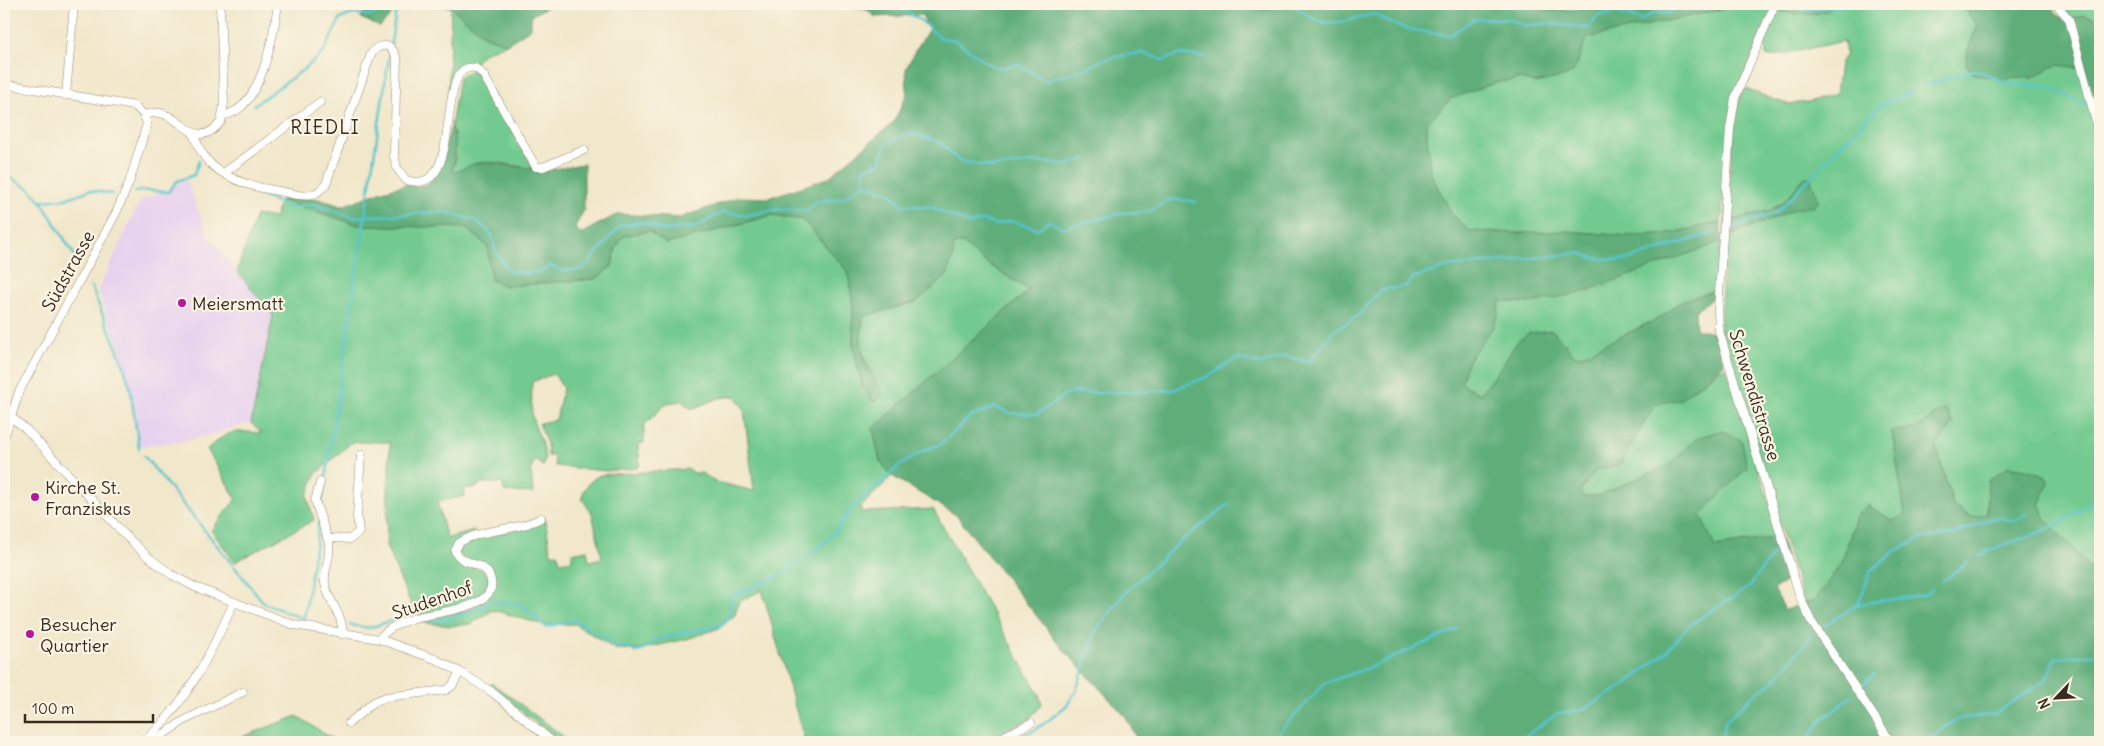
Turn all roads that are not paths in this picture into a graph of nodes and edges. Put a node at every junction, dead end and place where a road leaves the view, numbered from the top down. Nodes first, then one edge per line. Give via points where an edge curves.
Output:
1 (74, 4) edge
2 (220, 4) edge
3 (278, 4) edge
4 (1775, 4) edge
5 (2056, 4) edge
6 (4, 84) edge
7 (66, 94) junction
8 (320, 102) dead end
9 (144, 115) junction
10 (224, 115) junction
11 (193, 133) junction
12 (2100, 137) edge
13 (584, 150) dead end
14 (224, 173) junction
15 (4, 408) edge
16 (10, 416) junction
17 (4, 438) edge
18 (361, 455) dead end
19 (320, 482) dead end
20 (541, 518) dead end
21 (328, 540) junction
22 (234, 602) junction
23 (342, 634) junction
24 (379, 639) junction
25 (460, 672) junction
26 (244, 692) dead end
27 (1030, 722) dead end
28 (349, 723) dead end
29 (143, 742) edge
30 (152, 742) edge
31 (553, 742) edge
32 (992, 742) edge
33 (1891, 742) edge

1 - 7 street
2 - 10 street
3 - 10 street via 275,31 256,86 233,114
4 - 33 street, Schwendistrasse via 1735,98 1730,129 1719,332 1800,597 1811,621
5 - 12 street via 2069,19
6 - 7 street
7 - 9 street via 135,106
8 - 14 street
9 - 11 street via 160,113
9 - 16 street, Südstrasse via 146,124 141,148 116,213
10 - 11 street via 222,122 211,132
11 - 14 street via 203,156
13 - 14 street via 536,167 484,76 478,69 469,67 460,72 455,81 449,124 436,171 421,182 406,180 397,168 394,155 397,59 389,46 382,46 371,54 326,184 318,192 300,195 253,187
15 - 16 street
16 - 17 street, Südstrasse
16 - 22 street via 147,556 172,575
18 - 21 street via 359,532 350,539
19 - 21 street via 315,502
20 - 24 street, Studenhof via 518,528 473,536 459,542 455,551 458,557 479,565 489,575 491,583 485,597 462,609 410,620 383,633
21 - 23 street via 325,584 342,620
22 - 23 street via 294,625
22 - 29 street via 190,688 170,715
23 - 24 street
24 - 25 street via 416,651
25 - 28 street via 446,690 386,697
25 - 31 street via 492,692
26 - 30 street via 185,720
27 - 32 street

